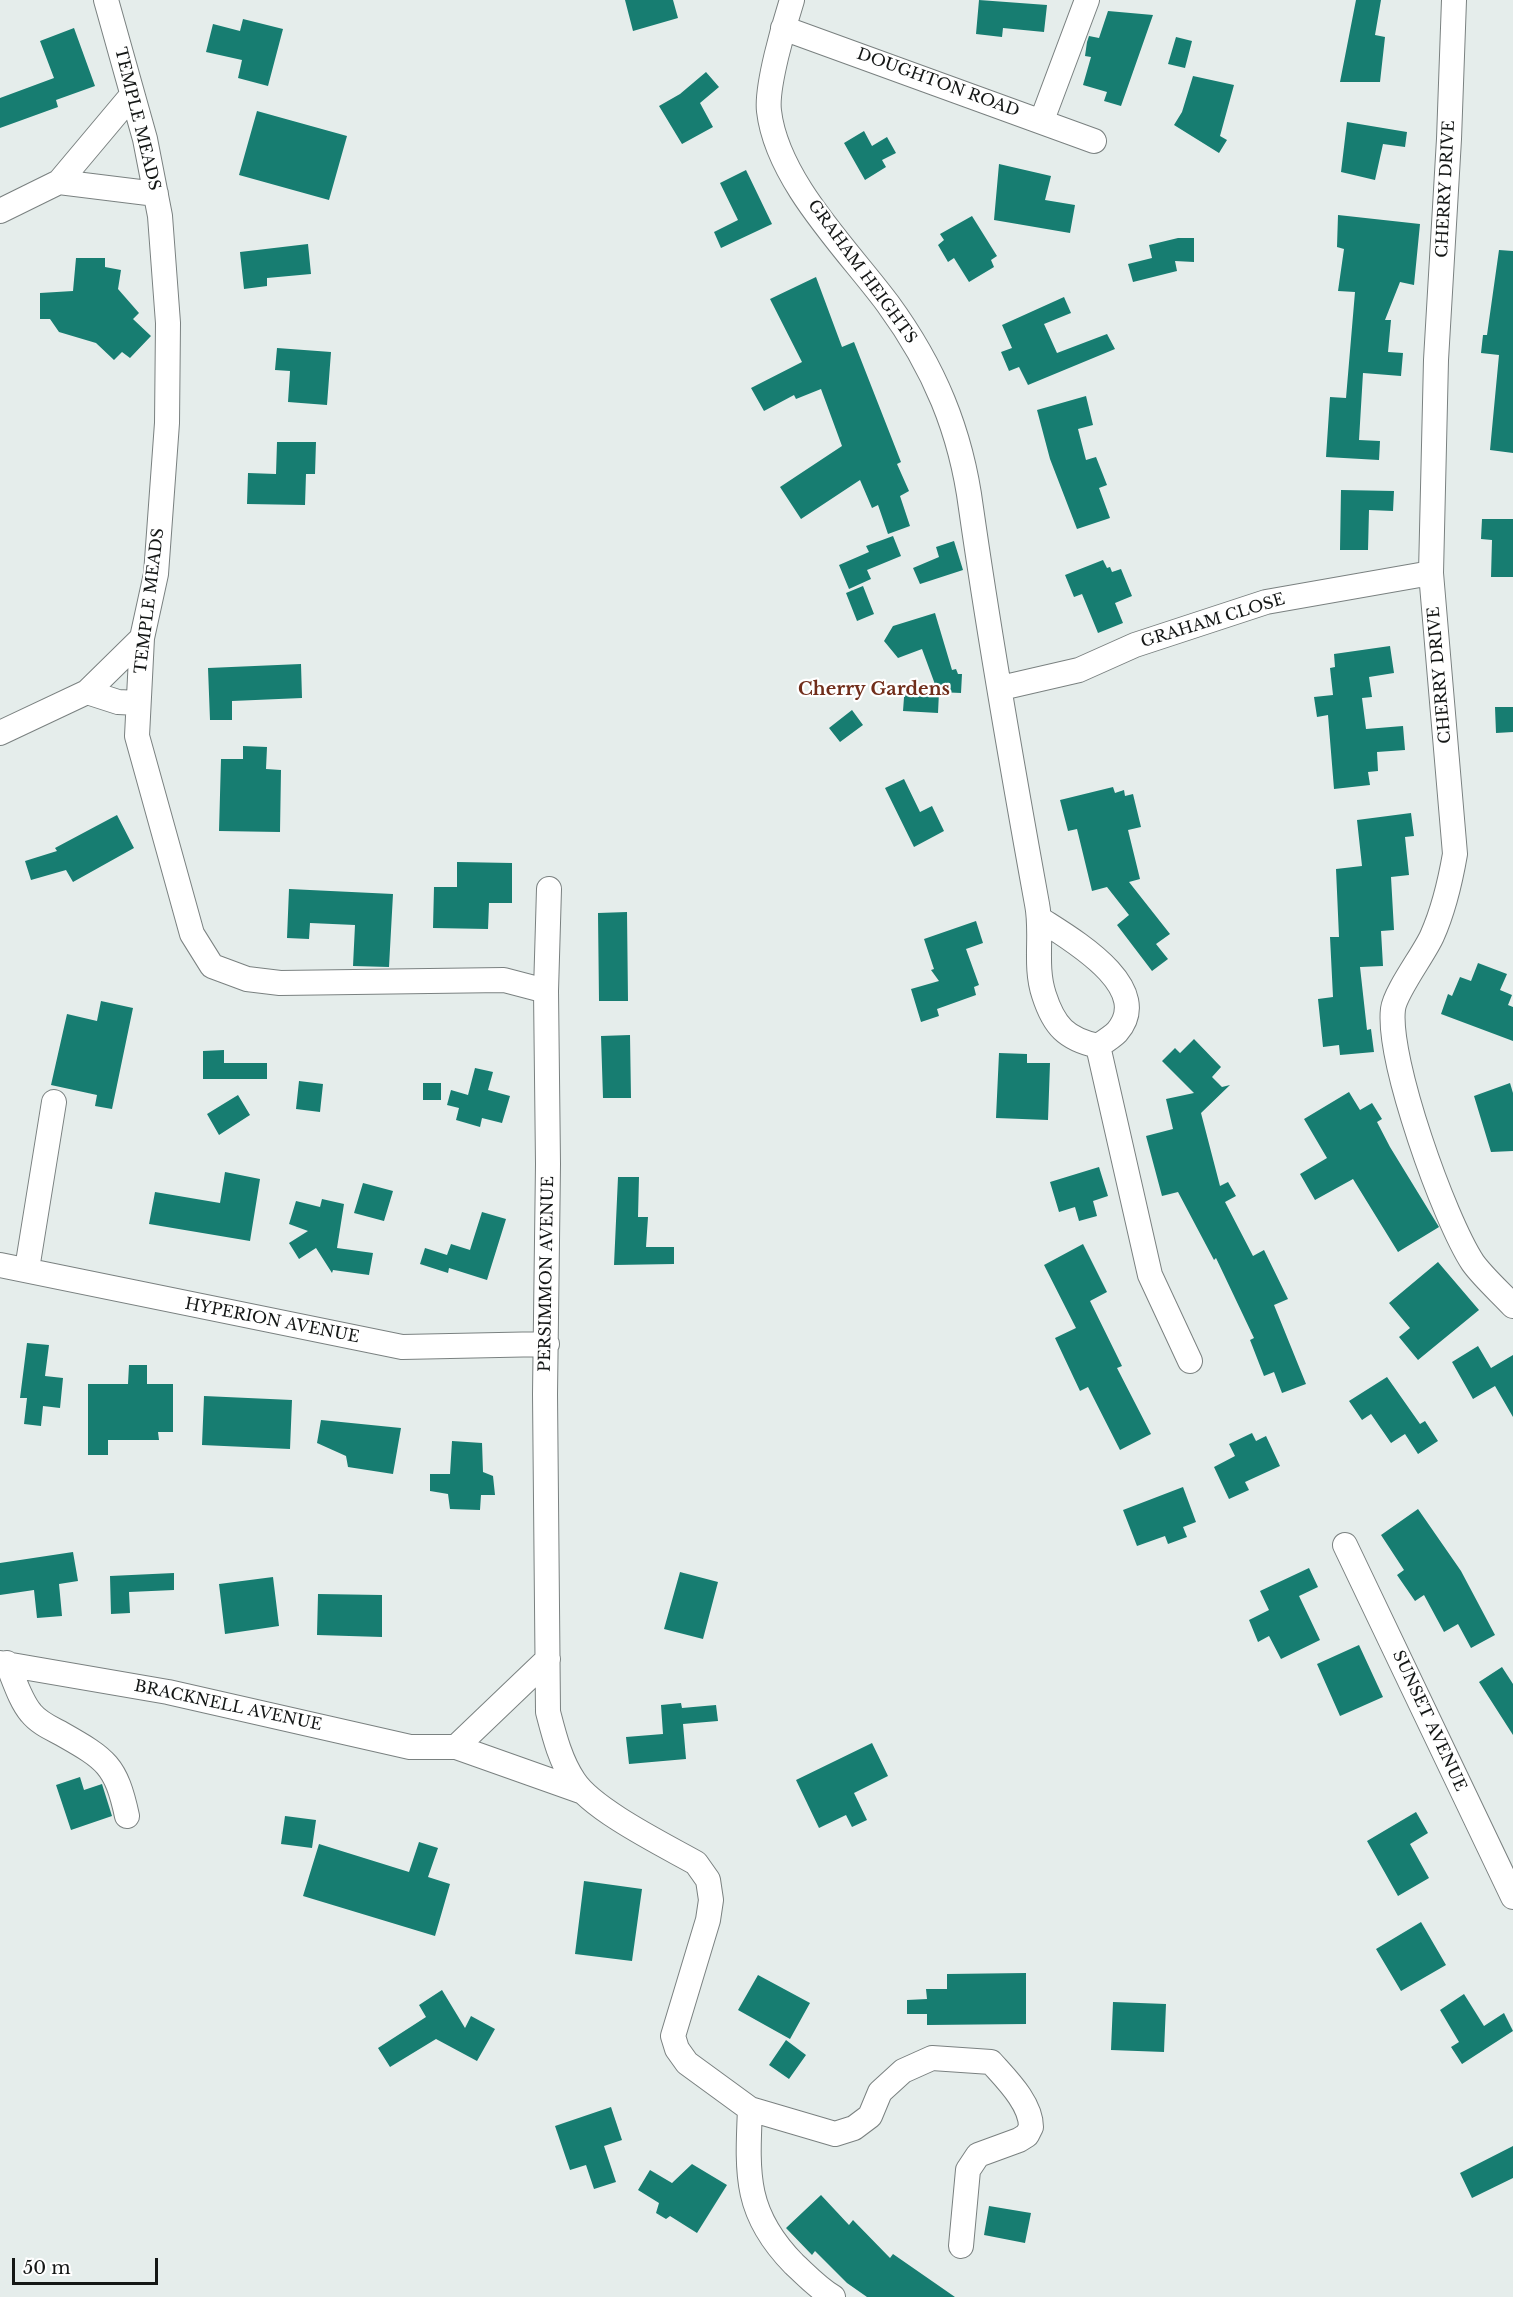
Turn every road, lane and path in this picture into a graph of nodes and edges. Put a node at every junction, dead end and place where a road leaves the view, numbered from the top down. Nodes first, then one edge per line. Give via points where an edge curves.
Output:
1 (106, 0) edge
2 (792, 0) edge
3 (1087, 0) edge
4 (1454, 0) edge
5 (783, 28) junction
6 (132, 95) junction
7 (1042, 120) junction
8 (1094, 141) dead end
9 (59, 182) junction
10 (156, 194) junction
11 (0, 211) edge
12 (1431, 573) junction
13 (142, 638) junction
14 (1001, 688) junction
15 (87, 692) junction
16 (138, 703) junction
17 (0, 733) edge
18 (549, 889) dead end
19 (1040, 919) junction
20 (546, 991) junction
21 (1098, 1046) junction
22 (54, 1102) dead end
23 (0, 1265) edge
24 (27, 1269) junction
25 (1513, 1306) edge
26 (547, 1344) junction
27 (1190, 1360) dead end
28 (1345, 1545) dead end
29 (548, 1659) junction
30 (4, 1663) edge
31 (456, 1747) junction
32 (583, 1792) junction
33 (127, 1816) dead end
34 (1513, 1897) edge
35 (750, 2109) junction
36 (961, 2246) dead end
37 (833, 2297) edge

1 - 6 street, TEMPLE MEADS
2 - 5 street, GRAHAM HEIGHTS
3 - 7 street
4 - 12 street, CHERRY DRIVE via 1436,360
5 - 7 street, DOUGHTON ROAD
5 - 14 street, GRAHAM HEIGHTS via 768,108 773,134 784,162 830,231 889,305 940,388 954,424 970,496
6 - 9 street
6 - 10 street, TEMPLE MEADS
7 - 8 street, DOUGHTON ROAD
9 - 10 street
9 - 11 street
10 - 13 street, TEMPLE MEADS via 168,323 167,423 156,574
12 - 14 street, GRAHAM CLOSE via 1266,602 1135,645 1079,670
12 - 25 street, CHERRY DRIVE via 1455,854 1448,896 1431,938 1393,1007 1396,1048 1442,1202 1473,1263
13 - 15 street
13 - 16 street, TEMPLE MEADS
14 - 19 street, GRAHAM HEIGHTS
15 - 16 street via 117,702
15 - 17 street
16 - 20 street, TEMPLE MEADS via 137,736 175,879 192,934 212,966 247,980 280,983 504,980
18 - 20 street, PERSIMMON AVENUE
19 - 21 street, GRAHAM HEIGHTS via 1039,975 1052,1015 1062,1031 1076,1041
19 - 21 street via 1097,957 1125,996 1125,1015 1117,1032
20 - 26 street, PERSIMMON AVENUE
21 - 27 street via 1150,1275
22 - 24 street
23 - 24 street, HYPERION AVENUE
24 - 26 street, HYPERION AVENUE via 402,1347
26 - 29 street, PERSIMMON AVENUE
28 - 34 street, SUNSET AVENUE
29 - 31 street
29 - 32 street, PERSIMMON AVENUE via 548,1712 555,1739 566,1767
30 - 31 street, BRACKNELL AVENUE via 168,1692 410,1747
30 - 33 street via 32,1714 112,1768
31 - 32 street, BRACKNELL AVENUE
32 - 35 street via 696,1863 708,1880 708,1920 673,2036 687,2063
35 - 36 street via 835,2134 854,2128 870,2116 880,2092 903,2071 932,2058 991,2062 1026,2108 1031,2127 1019,2140 978,2155 968,2170
35 - 37 street via 747,2160 754,2206 775,2244 820,2290

